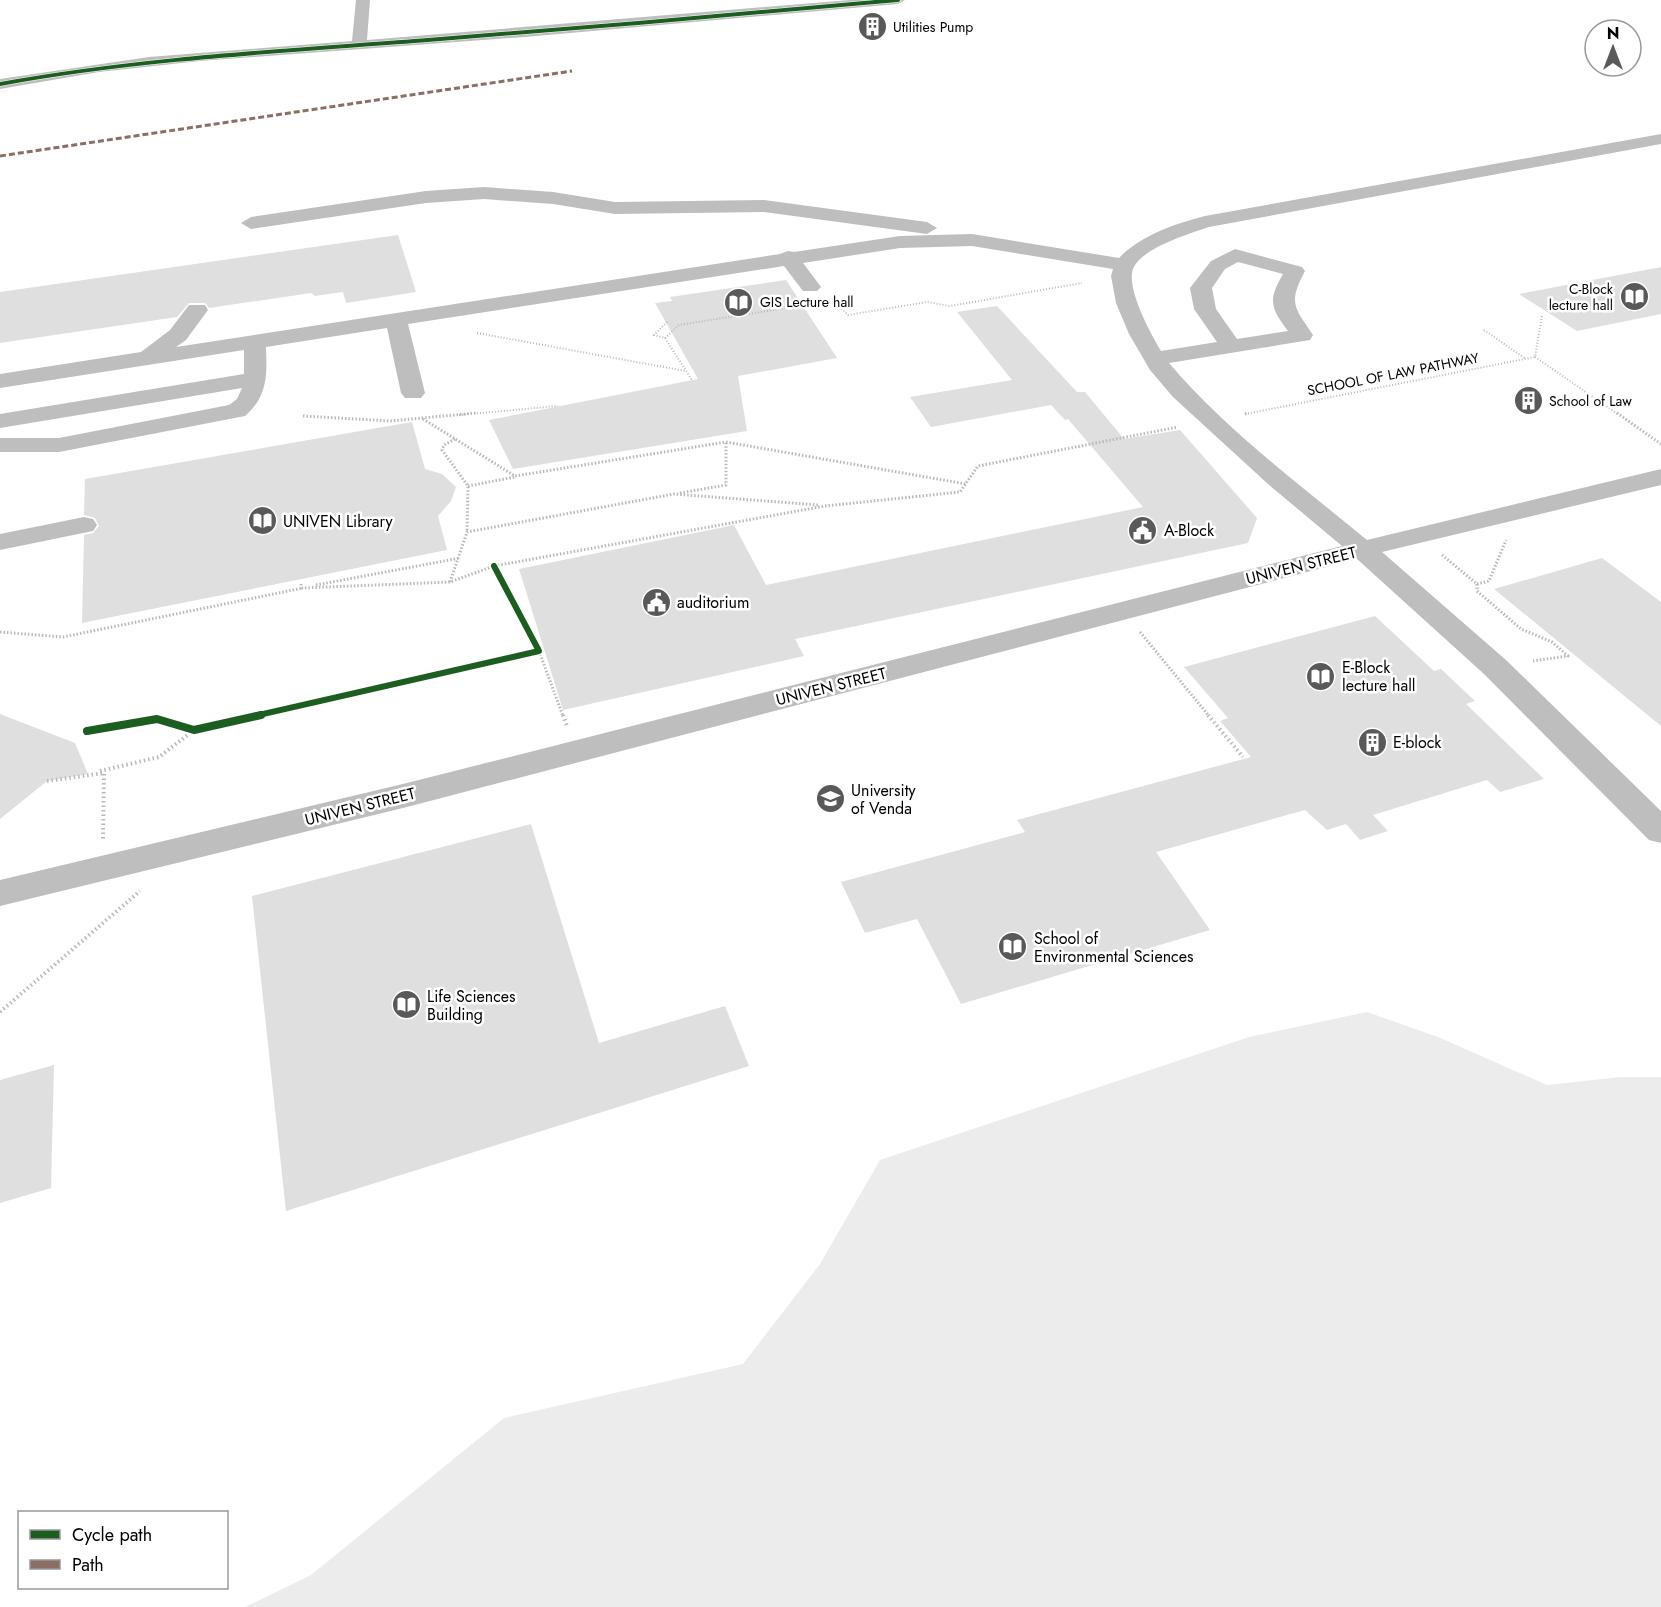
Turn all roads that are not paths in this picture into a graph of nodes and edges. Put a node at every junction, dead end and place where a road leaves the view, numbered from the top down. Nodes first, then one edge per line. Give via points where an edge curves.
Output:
1 (363, 0) edge
2 (890, 0) edge
3 (898, 0) edge
4 (359, 45) junction
5 (0, 84) edge
6 (1661, 139) edge
7 (251, 223) dead end
8 (972, 240) junction
9 (788, 257) junction
10 (1122, 271) junction
11 (812, 298) road end
12 (197, 310) dead end
13 (396, 319) junction
14 (255, 340) junction
15 (1233, 347) junction
16 (150, 356) junction
17 (1154, 359) junction
18 (254, 379) junction
19 (0, 381) edge
20 (413, 393) dead end
21 (0, 421) edge
22 (0, 445) edge
23 (1661, 477) edge
24 (84, 525) dead end
25 (0, 542) edge
26 (1362, 549) junction
27 (1661, 831) edge
28 (0, 893) edge

1 - 4 street
2 - 3 street
2 - 4 street
4 - 5 street via 134,65
6 - 10 street via 1205,222 1135,252
7 - 8 street via 426,197 484,193 615,208 764,206 885,221
8 - 9 street via 900,242
8 - 10 street
9 - 11 street
9 - 13 street
10 - 17 street via 1127,303
12 - 16 street via 178,335
13 - 14 street
13 - 20 street
14 - 16 street
14 - 18 street
15 - 15 street via 1204,309 1201,288 1218,265 1235,255 1295,271 1281,294 1283,310 1302,335
15 - 17 street
16 - 19 street
17 - 26 street via 1182,392 1277,479
18 - 21 street
18 - 22 street via 252,398 237,411 225,415 59,445
23 - 26 street, UNIVEN STREET
24 - 25 street
26 - 27 street via 1495,667
26 - 28 street, UNIVEN STREET via 582,750

